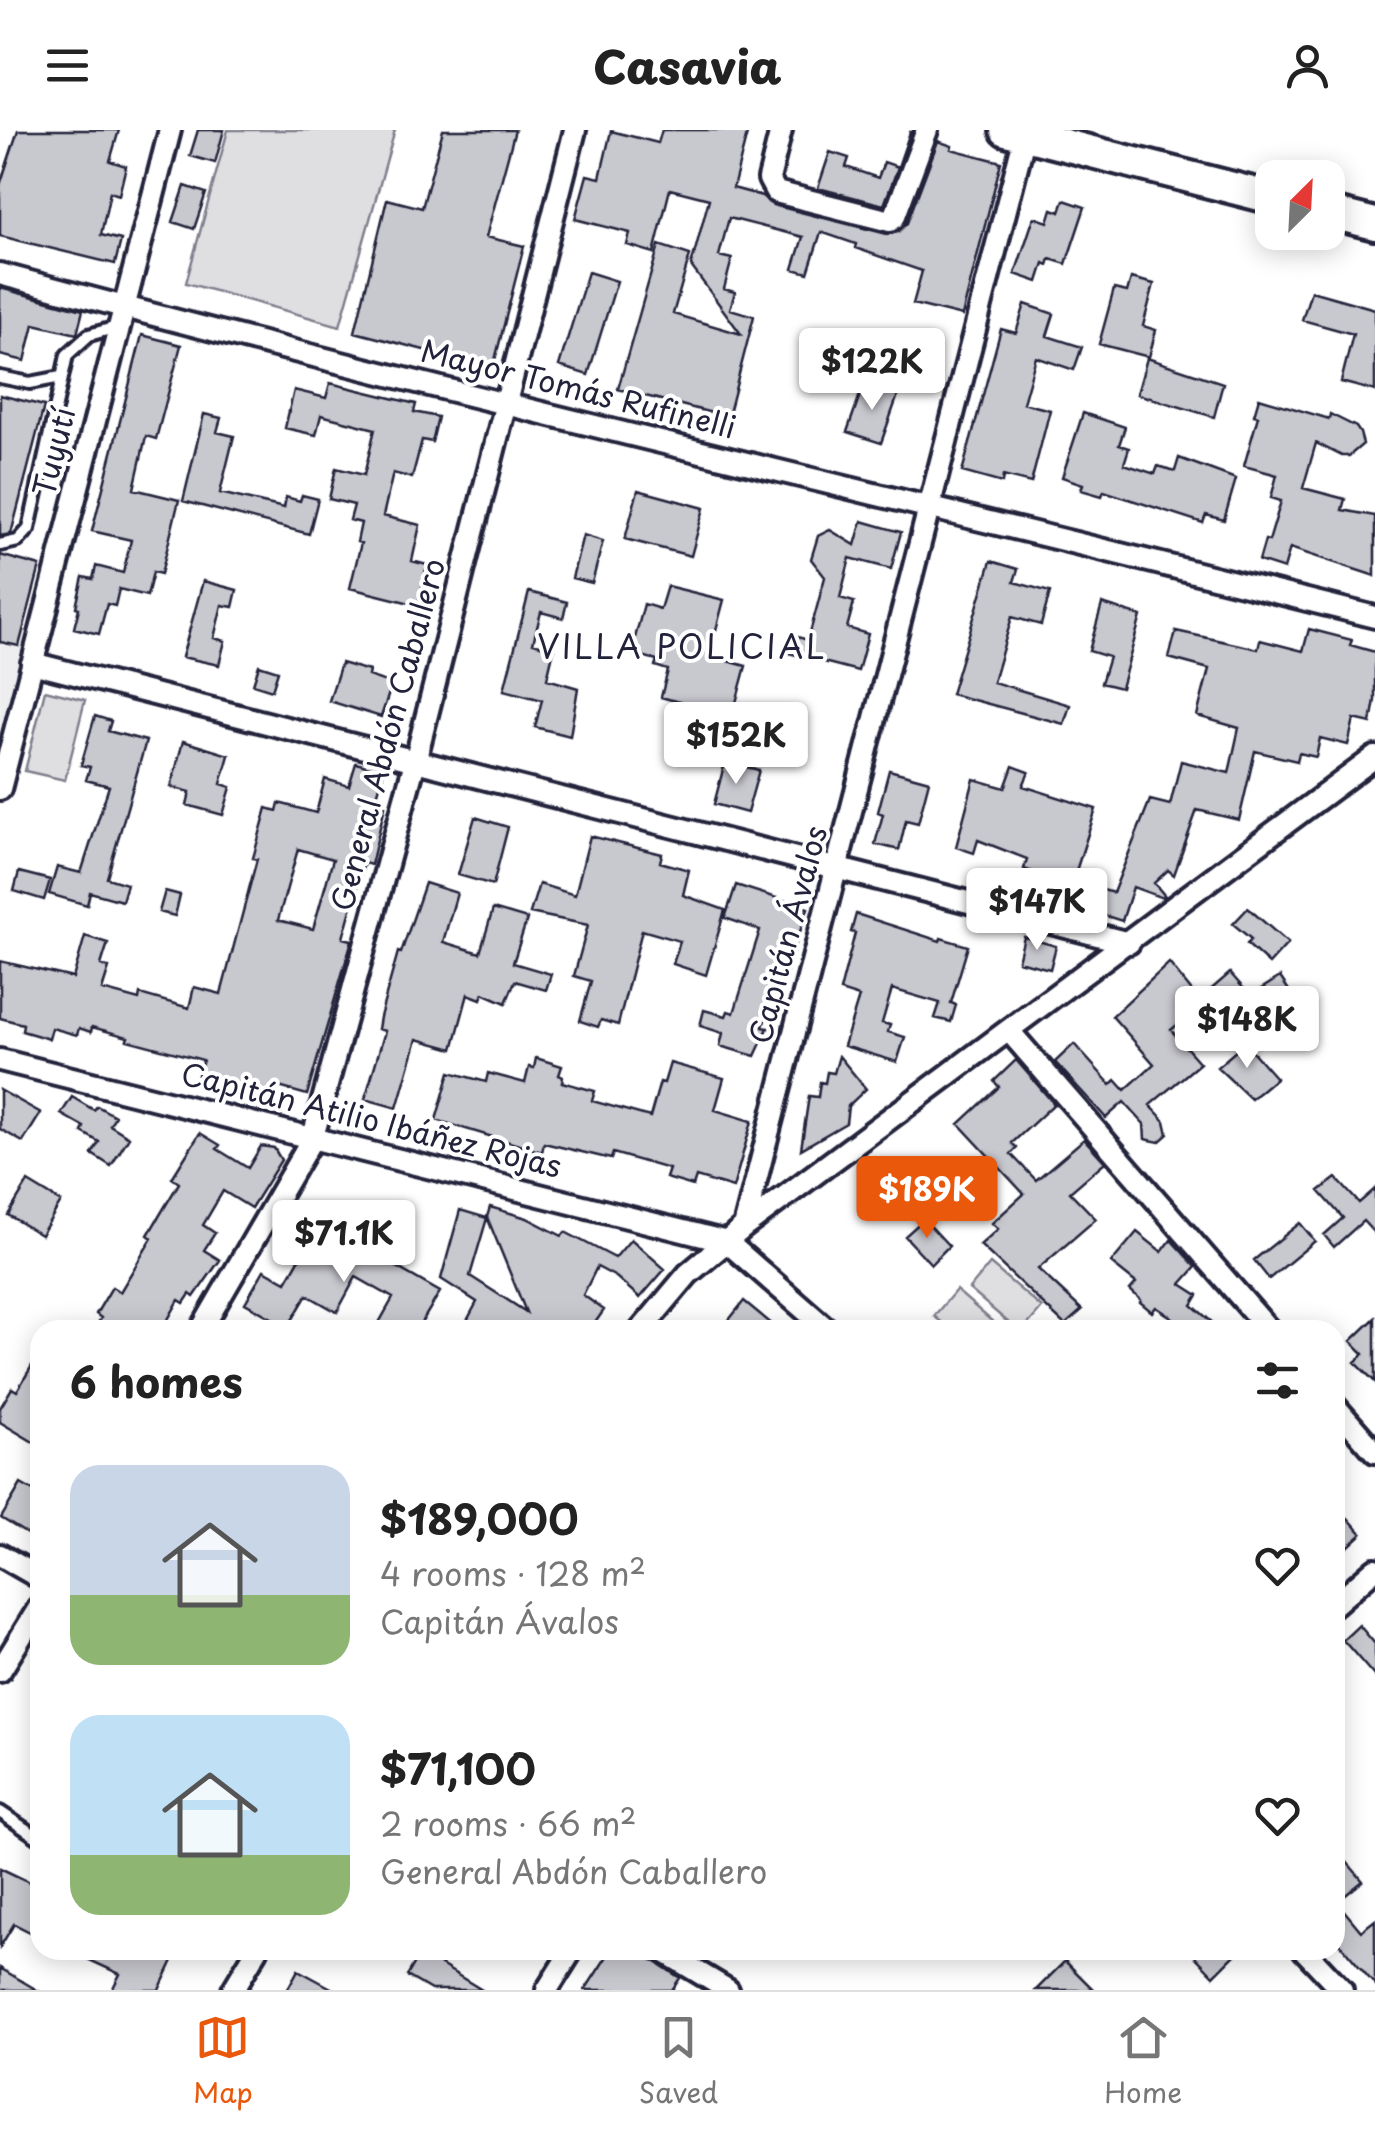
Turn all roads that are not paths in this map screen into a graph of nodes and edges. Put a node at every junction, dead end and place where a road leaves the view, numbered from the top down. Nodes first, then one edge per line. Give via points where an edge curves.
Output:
1 (170, 130) edge
2 (575, 130) edge
3 (781, 130) edge
4 (927, 130) edge
5 (1015, 133) edge
6 (1255, 194) edge
7 (1345, 216) edge
8 (1375, 224) edge
9 (0, 274) edge
10 (120, 317) junction
11 (61, 377) junction
12 (0, 378) edge
13 (504, 404) junction
14 (932, 505) junction
15 (0, 544) edge
16 (1375, 618) edge
17 (32, 662) junction
18 (1375, 757) edge
19 (416, 758) junction
20 (0, 789) edge
21 (838, 869) junction
22 (1129, 943) junction
23 (1010, 1032) junction
24 (0, 1060) edge
25 (312, 1136) junction
26 (744, 1227) junction
27 (726, 1242) junction
28 (206, 1320) edge
29 (650, 1320) edge
30 (816, 1320) edge
31 (1260, 1320) edge
32 (1345, 1418) edge
33 (1375, 1452) edge
34 (0, 1554) edge
35 (1375, 1569) edge
36 (30, 1572) edge
37 (1345, 1595) edge
38 (30, 1622) edge
39 (0, 1671) edge
40 (0, 1812) edge
41 (30, 1833) edge
42 (251, 1960) edge
43 (566, 1960) edge
44 (678, 1960) edge
45 (1314, 1960) edge
46 (233, 1990) edge
47 (547, 1990) edge
48 (728, 1990) edge
49 (1342, 1990) edge

1 - 10 street, Tuyutí
2 - 13 street, General Abdón Caballero
3 - 4 street via 769,179 776,192 890,221
5 - 6 main road
5 - 14 street, Capitán Ávalos
7 - 8 main road
9 - 10 street, Mayor Tomás Rufinelli
10 - 11 lane via 68,355
10 - 13 street, Mayor Tomás Rufinelli
10 - 17 street, Tuyutí
11 - 12 lane via 30,383
11 - 15 lane via 29,529 18,541
13 - 14 street, Mayor Tomás Rufinelli
13 - 19 street, General Abdón Caballero
14 - 16 street, Mayor Tomás Rufinelli
14 - 21 street, Capitán Ávalos
17 - 19 street
17 - 20 street, Tuyutí
18 - 22 street
19 - 21 street
19 - 25 street, General Abdón Caballero
21 - 22 street
21 - 26 street, Capitán Ávalos
22 - 23 street
23 - 26 street
23 - 31 street
24 - 25 street, Capitán Atilio Ibáñez Rojas
25 - 27 street, Capitán Atilio Ibáñez Rojas
25 - 28 street, General Abdón Caballero
26 - 27 street
27 - 29 street
27 - 30 street
32 - 33 street
34 - 36 street
35 - 37 street
38 - 39 street
40 - 41 lane
42 - 46 street
43 - 47 street
44 - 48 street
45 - 49 street

